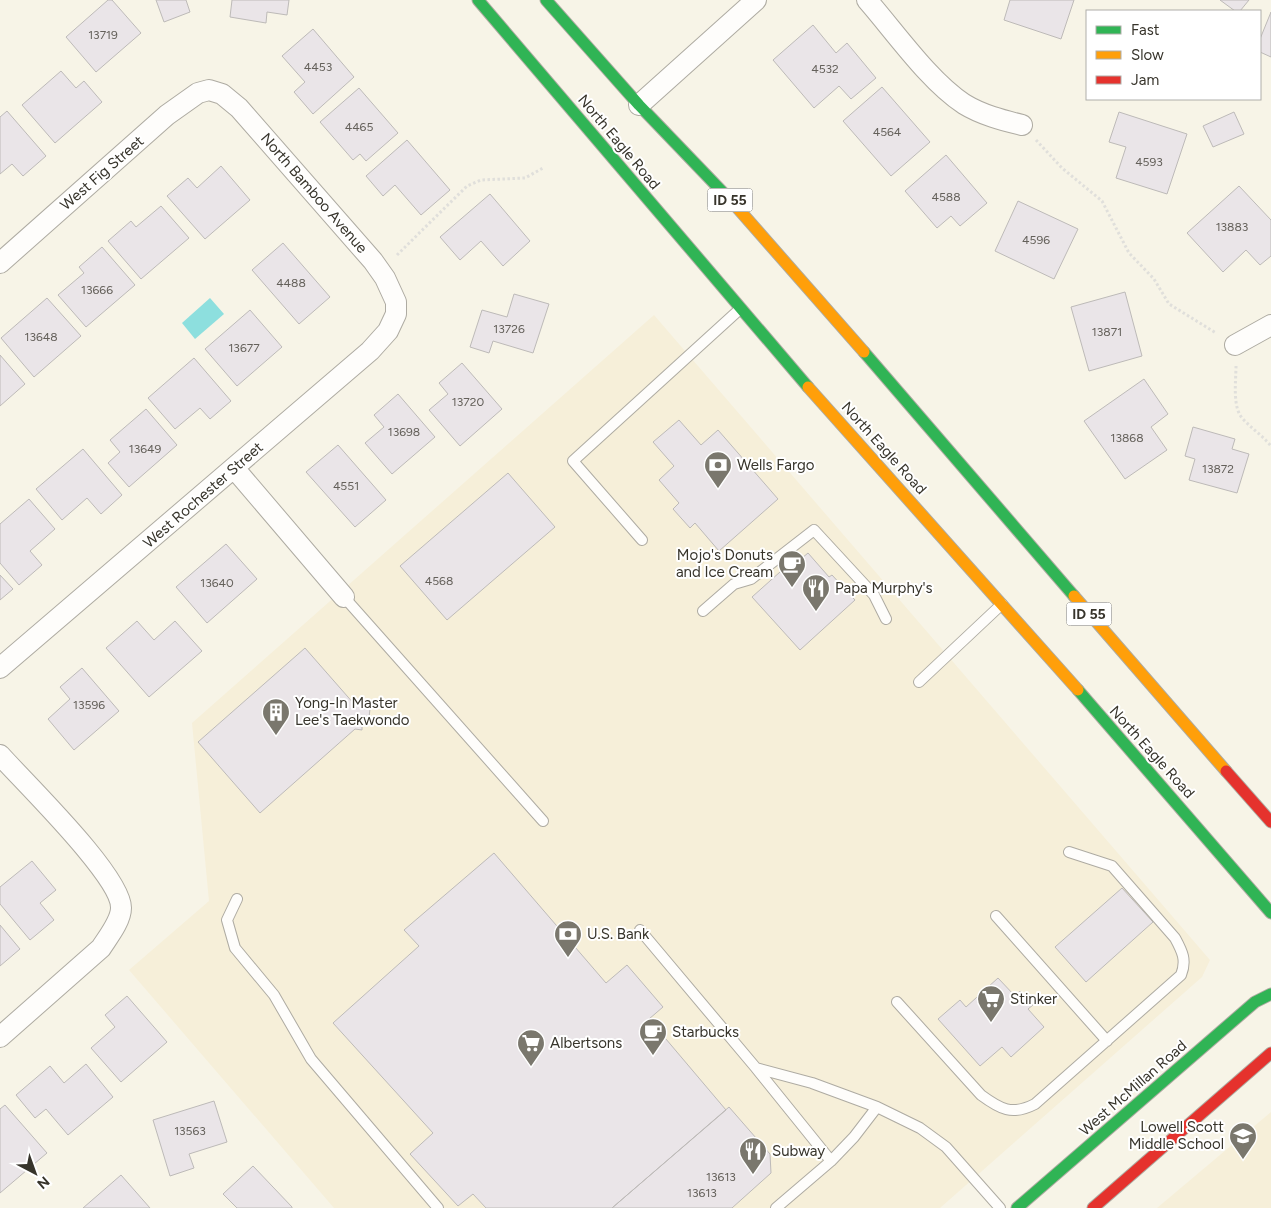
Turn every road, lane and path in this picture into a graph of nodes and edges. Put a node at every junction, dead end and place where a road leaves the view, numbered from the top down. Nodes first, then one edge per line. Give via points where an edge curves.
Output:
1 (478, 0) edge
2 (546, 0) edge
3 (756, 0) edge
4 (867, 0) edge
5 (209, 90) joint
6 (639, 105) junction
7 (1022, 125) joint
8 (543, 168) dead end
9 (0, 263) edge
10 (381, 272) junction
11 (741, 309) junction
12 (396, 314) joint
13 (1271, 325) edge
14 (1235, 345) junction
15 (1271, 446) edge
16 (234, 468) junction
17 (642, 540) dead end
18 (344, 596) joint
19 (1003, 603) junction
20 (703, 611) dead end
21 (886, 619) dead end
22 (0, 668) edge
23 (919, 682) dead end
24 (0, 755) edge
25 (543, 821) dead end
26 (1271, 822) edge
27 (1070, 852) dead end
28 (237, 899) dead end
29 (1271, 913) edge
30 (996, 916) dead end
31 (640, 930) dead end
32 (1271, 994) edge
33 (897, 1002) dead end
34 (0, 1037) edge
35 (1106, 1041) junction
36 (1271, 1053) edge
37 (756, 1068) junction
38 (877, 1107) junction
39 (831, 1161) junction
40 (438, 1208) edge
41 (776, 1208) edge
42 (1000, 1208) edge
43 (1017, 1208) edge
44 (1093, 1208) edge

1 - 11 main road, North Eagle Road
2 - 6 main road, ID 55
3 - 6 street
4 - 7 street via 942,86 965,104 992,118
5 - 9 street, West Fig Street via 198,93 167,115
5 - 10 street, North Bamboo Avenue via 222,94 258,128
6 - 26 main road, ID 55 via 758,229
7 - 14 path via 1062,168 1102,201 1129,253 1154,279 1170,304
8 - 10 path via 525,178 480,180 467,186
10 - 12 street, North Bamboo Avenue via 396,302
11 - 17 lane via 573,461
11 - 19 main road, North Eagle Road
12 - 16 street, West Rochester Street via 388,331 370,351
13 - 14 street
14 - 15 path via 1236,404 1242,418
16 - 18 street
16 - 22 street, West Rochester Street
18 - 25 lane
19 - 23 lane
19 - 29 main road, North Eagle Road
20 - 21 lane via 734,584 751,580 814,530 874,595
24 - 34 street via 101,866 117,891 122,908 113,930 100,948
27 - 35 lane via 1112,866 1175,938 1184,958 1181,974
28 - 40 lane via 227,920 235,948 274,995 311,1059
30 - 35 lane
31 - 37 lane
32 - 43 main road, West McMillan Road via 1255,1002
33 - 35 lane via 981,1095 1011,1111 1024,1110 1035,1104
36 - 44 main road
37 - 38 lane via 812,1083
37 - 39 lane
38 - 39 lane
38 - 42 lane via 920,1128 946,1147
39 - 41 lane

